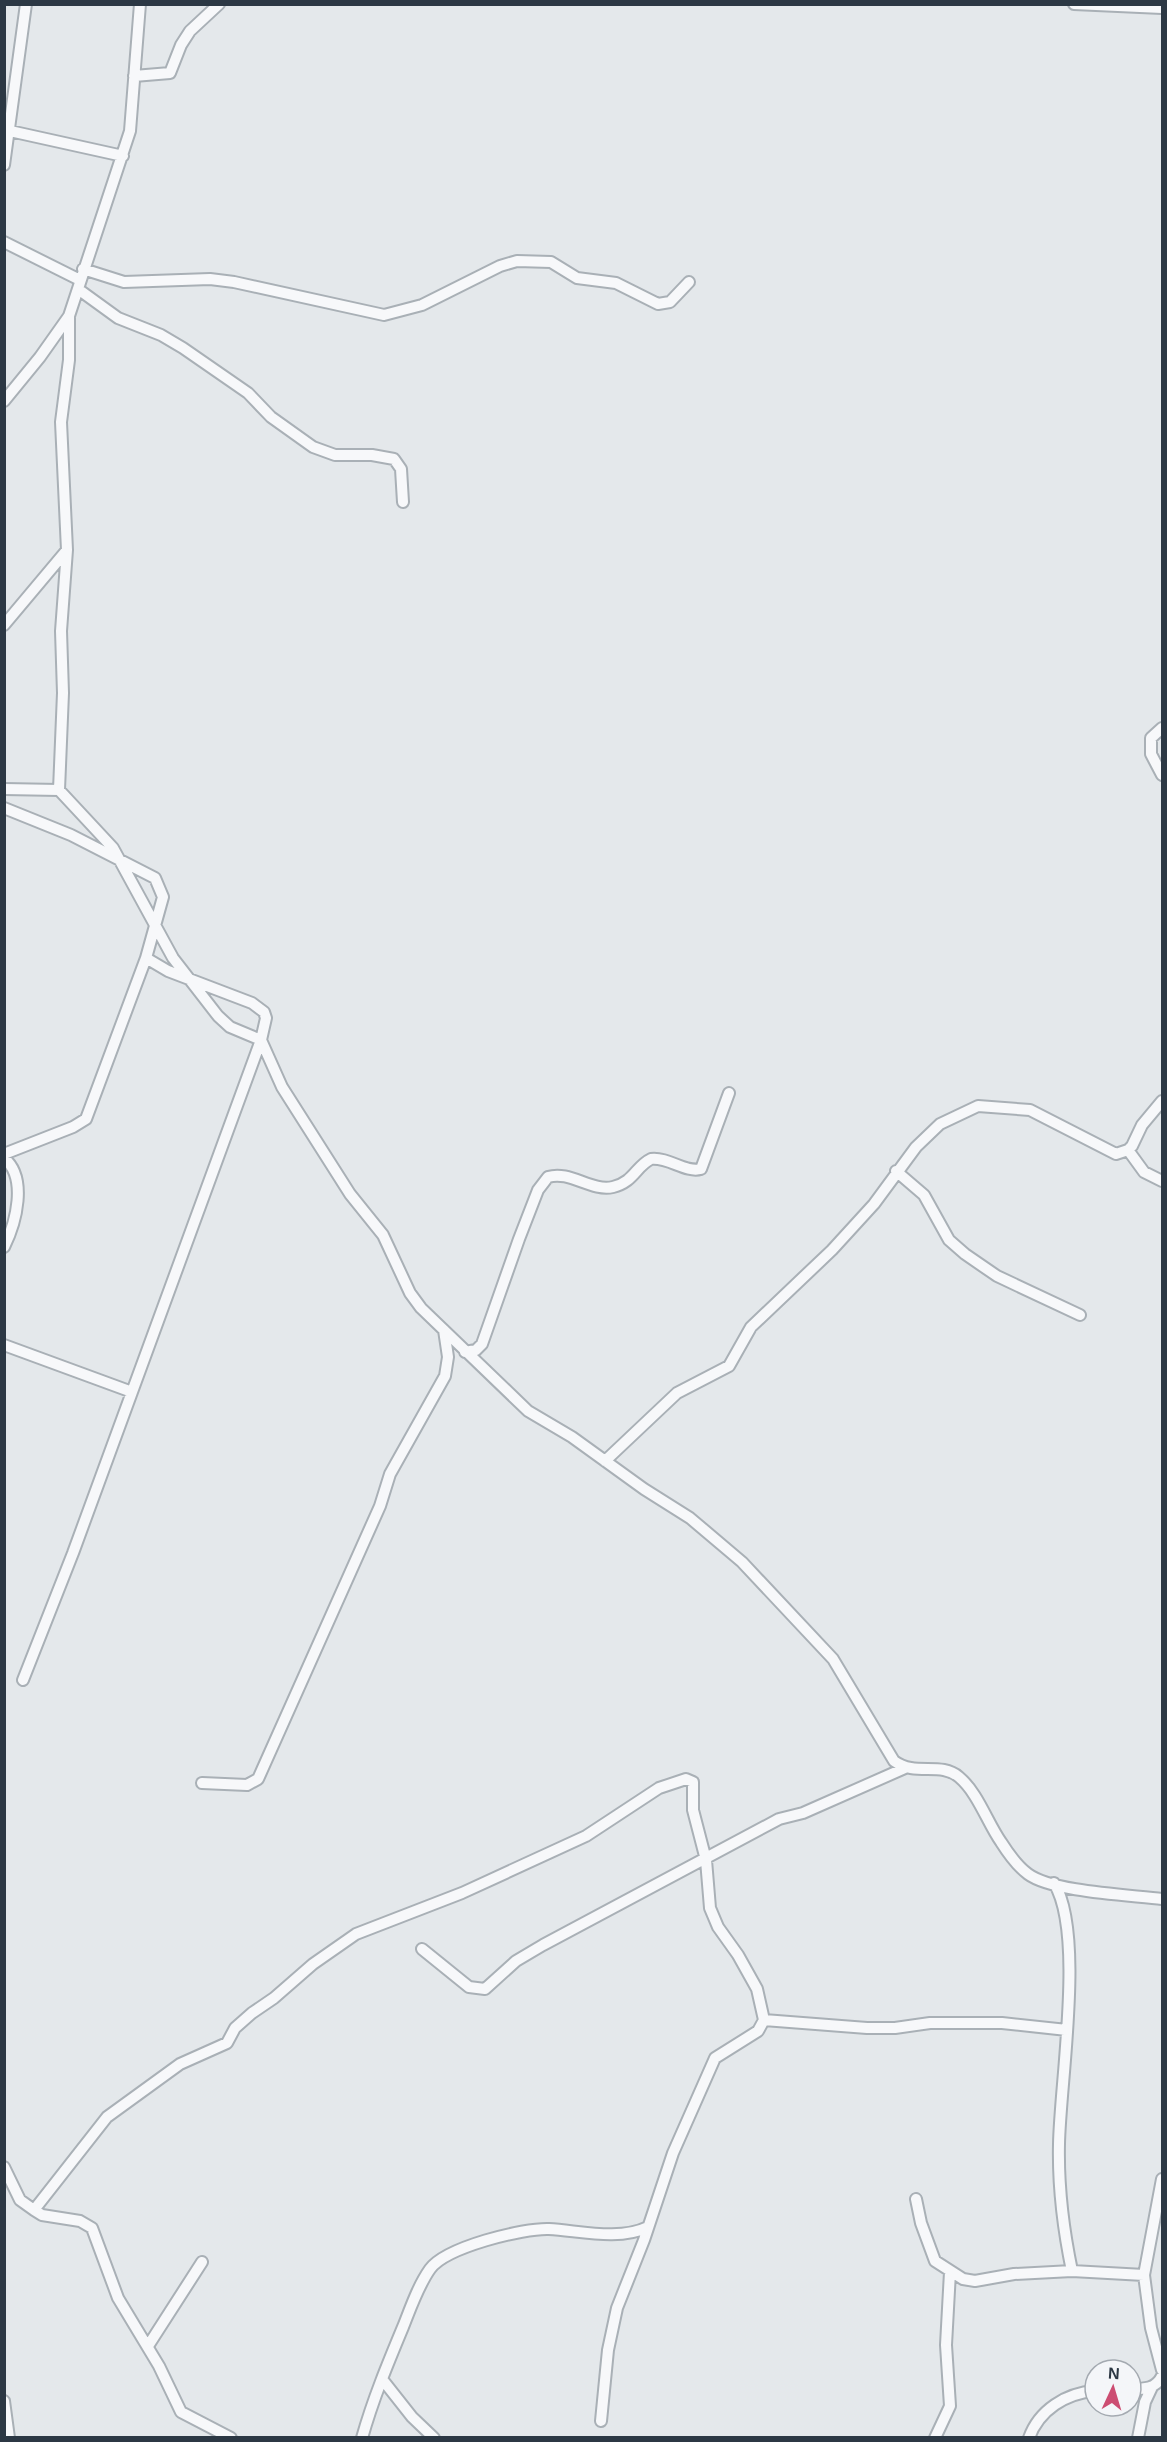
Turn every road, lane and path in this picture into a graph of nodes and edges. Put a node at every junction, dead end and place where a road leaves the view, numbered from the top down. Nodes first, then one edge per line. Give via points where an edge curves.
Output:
1 (26, 4) edge
2 (140, 4) edge
3 (219, 4) edge
4 (1074, 4) edge
5 (1162, 8) edge
6 (134, 76) junction
7 (10, 131) junction
8 (123, 156) junction
9 (4, 165) edge
10 (4, 242) edge
11 (80, 279) junction
12 (689, 282) dead end
13 (69, 316) junction
14 (4, 401) edge
15 (403, 502) dead end
16 (67, 550) junction
17 (4, 625) edge
18 (1162, 728) edge
19 (1162, 775) edge
20 (4, 789) edge
21 (59, 790) junction
22 (4, 808) edge
23 (117, 858) junction
24 (154, 924) junction
25 (146, 958) junction
26 (189, 979) junction
27 (261, 1040) junction
28 (729, 1093) dead end
29 (1162, 1101) edge
30 (1128, 1150) junction
31 (4, 1156) edge
32 (896, 1172) junction
33 (1162, 1181) edge
34 (4, 1247) edge
35 (1080, 1315) dead end
36 (444, 1330) junction
37 (4, 1345) edge
38 (465, 1352) junction
39 (132, 1392) junction
40 (605, 1461) junction
41 (23, 1680) dead end
42 (905, 1768) junction
43 (202, 1783) dead end
44 (706, 1860) junction
45 (1054, 1883) junction
46 (1162, 1899) edge
47 (422, 1949) dead end
48 (764, 2020) junction
49 (1067, 2030) junction
50 (4, 2167) edge
51 (1162, 2179) edge
52 (916, 2199) dead end
53 (34, 2210) junction
54 (648, 2227) junction
55 (202, 2262) dead end
56 (1072, 2271) junction
57 (950, 2272) junction
58 (1144, 2275) junction
59 (148, 2346) junction
60 (1162, 2370) edge
61 (1162, 2376) edge
62 (382, 2379) junction
63 (1152, 2387) junction
64 (1143, 2388) edge
65 (1083, 2393) edge
66 (4, 2401) edge
67 (601, 2421) dead end
68 (9, 2438) edge
69 (231, 2438) edge
70 (362, 2438) edge
71 (434, 2438) edge
72 (935, 2438) edge
73 (1029, 2438) edge
74 (1138, 2438) edge

1 - 7 street
2 - 6 street
3 - 6 street via 190,31 170,73
4 - 5 street
6 - 8 street via 130,132
7 - 8 street
7 - 9 street
8 - 11 street
10 - 11 street
11 - 12 street via 210,279 384,315 422,305 517,261 551,262 576,278 616,283 658,304 670,302
11 - 13 street
11 - 15 street via 118,318 183,348 248,393 272,417 313,447 335,455 394,459 401,469
13 - 14 street
13 - 16 street via 69,360 61,422
16 - 17 street
16 - 21 street via 61,631
18 - 19 street via 1151,738 1151,754
20 - 21 street
21 - 23 street via 113,848
22 - 23 street
23 - 24 street
23 - 24 street via 152,876 159,884 162,903
24 - 25 street
24 - 26 street
25 - 26 street
25 - 31 street via 86,1119
26 - 27 street via 230,1027
26 - 27 street via 259,1007 266,1018
27 - 36 street via 282,1087 350,1194 383,1235 410,1293
27 - 39 street
28 - 38 street via 701,1169 690,1170 672,1161 651,1159 629,1180 611,1187 563,1176 548,1177 538,1190 482,1344
29 - 30 street
30 - 32 street via 1116,1154 1030,1110 978,1106 940,1124
30 - 33 street via 1144,1172
31 - 34 street via 14,1170 18,1215
32 - 35 street via 924,1195 949,1240 965,1254 998,1276
32 - 40 street via 874,1204 832,1250 751,1328 729,1366 677,1393
36 - 38 street
36 - 43 street via 448,1357 445,1376 390,1474 380,1506 258,1779 247,1785
37 - 39 street
38 - 40 street via 528,1411
39 - 41 street
40 - 42 street via 690,1518 769,1591 833,1659 884,1746 894,1761
42 - 44 street via 803,1814 779,1819
42 - 45 street via 942,1769 956,1774 1017,1863 1028,1874
44 - 47 street via 543,1945 516,1961 485,1989 469,1987
44 - 48 street via 710,1908 757,1989
44 - 53 street via 693,1810 693,1782 676,1781 586,1836 462,1893 356,1934 247,2017 227,2043 180,2064 107,2117
45 - 46 street
45 - 49 street via 1067,1918
48 - 49 street via 876,2028 1002,2022
48 - 54 street via 758,2031 716,2058 708,2070 673,2152
49 - 56 street via 1059,2143 1061,2221
50 - 53 street via 20,2200
51 - 58 street
52 - 57 street via 931,2254
53 - 59 street via 42,2215 80,2221 92,2228 118,2298
54 - 62 street via 623,2234 547,2229 519,2232 448,2255 431,2268 419,2289
54 - 67 street via 617,2308 608,2350
55 - 59 street
56 - 57 street via 975,2281
56 - 58 street
57 - 72 street via 946,2346 950,2406
58 - 60 street
59 - 69 street via 181,2412
61 - 63 street
62 - 70 street
62 - 71 street
63 - 64 street
63 - 74 street
65 - 73 street via 1054,2405 1039,2418
66 - 68 street

